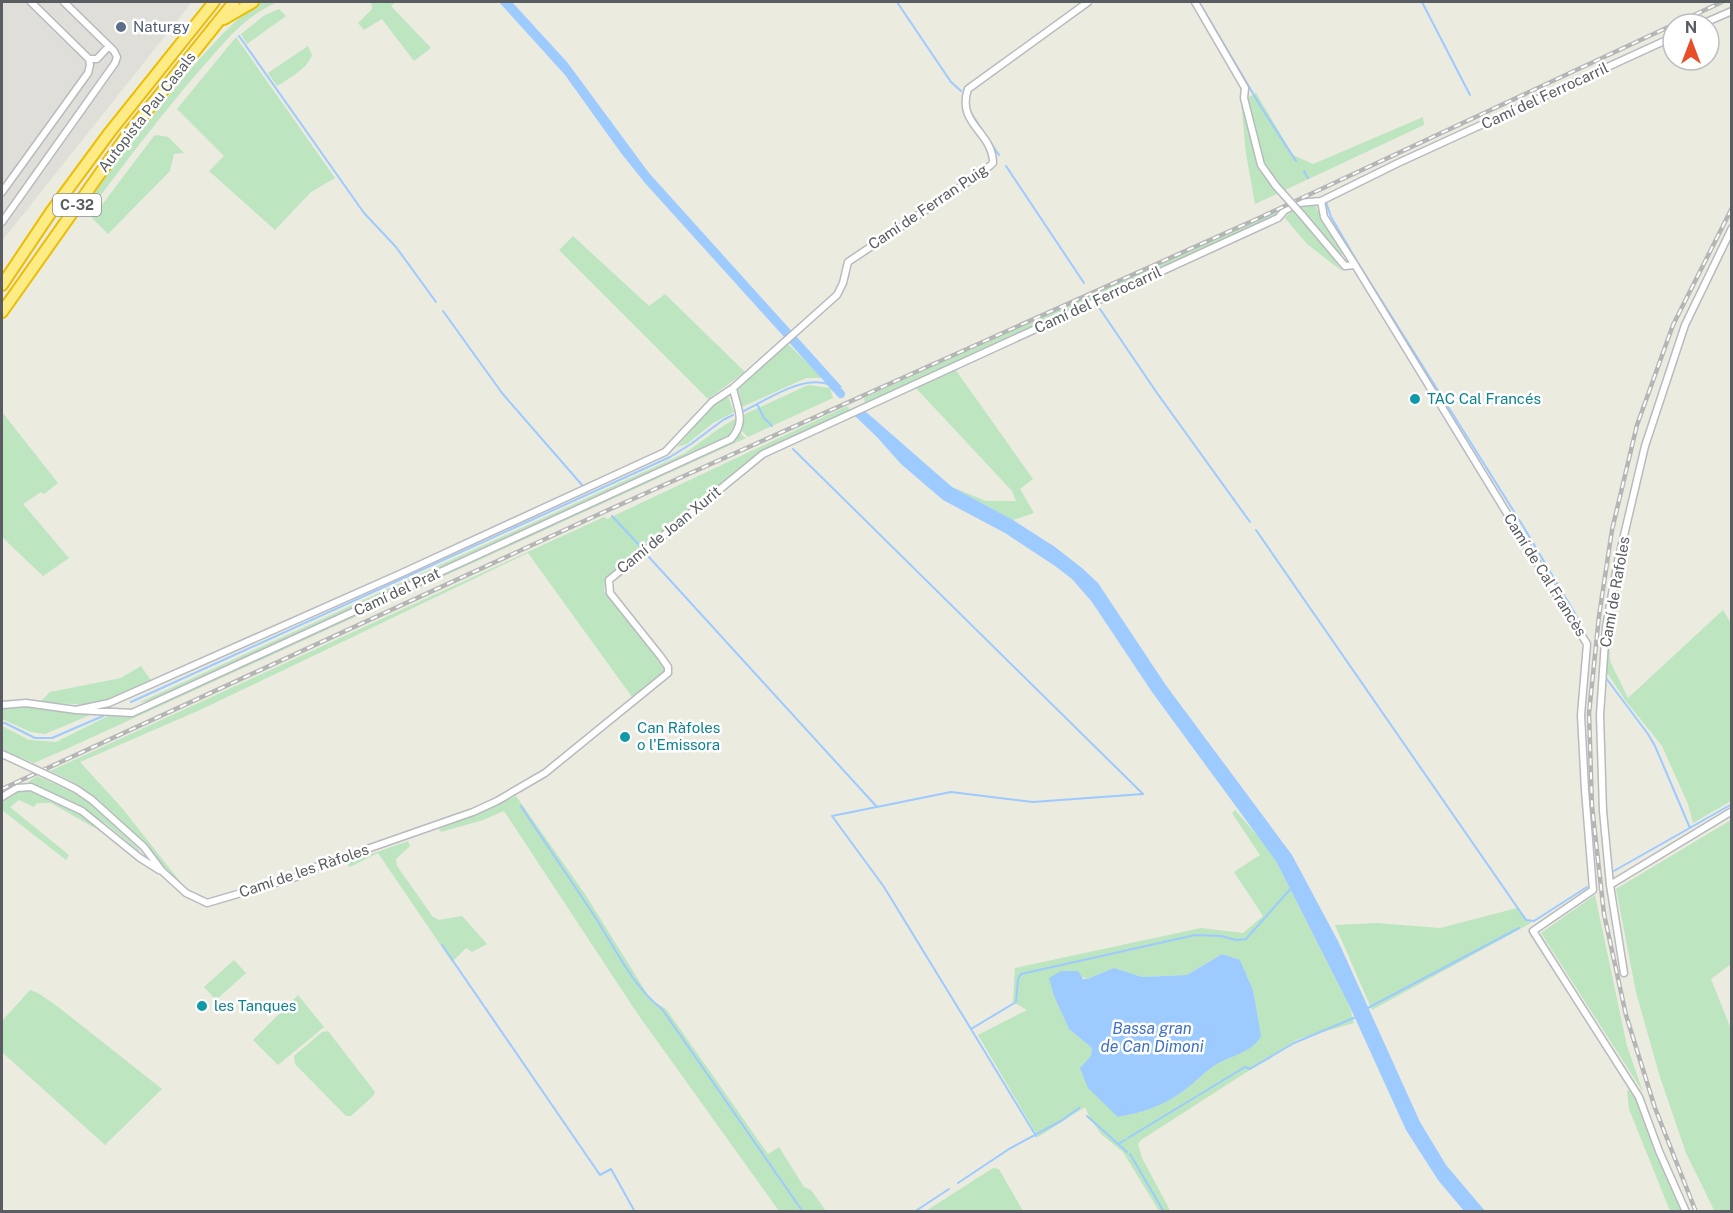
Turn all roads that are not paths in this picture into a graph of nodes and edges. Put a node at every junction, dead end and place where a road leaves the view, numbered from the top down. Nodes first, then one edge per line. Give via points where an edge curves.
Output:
1 (31, 2) edge
2 (64, 2) edge
3 (234, 2) edge
4 (253, 2) edge
5 (1088, 2) edge
6 (1195, 2) edge
7 (212, 3) edge
8 (216, 24) junction
9 (1661, 43) edge
10 (109, 46) junction
11 (88, 59) junction
12 (2, 192) edge
13 (1320, 201) junction
14 (2, 222) edge
15 (1731, 228) edge
16 (1355, 265) junction
17 (2, 285) edge
18 (2, 312) edge
19 (733, 388) junction
20 (874, 403) joint
21 (2, 705) edge
22 (76, 710) junction
23 (2, 754) edge
24 (545, 773) joint
25 (2, 797) edge
26 (1731, 812) edge
27 (162, 872) junction
28 (1610, 885) junction
29 (1624, 973) dead end
30 (1686, 1212) edge

1 - 11 street
2 - 10 street
3 - 8 highway, Autopista Pau Casals / C-32
4 - 8 highway
5 - 19 street, Camí de Ferran Puig via 968,89 965,110 993,153 993,163 848,262 837,295
6 - 16 street, Camí de Cal Francès, bridge via 1245,88 1244,98 1261,165 1332,253 1345,266
7 - 17 highway, Autopista Pau Casals / C-32 via 110,132
8 - 18 highway, Autopista Pau Casals / C-32 via 125,138
9 - 13 street, Camí del Ferrocarril
10 - 11 street via 97,59
10 - 14 street via 116,54 115,63
11 - 12 street via 88,73
13 - 16 street via 1324,217
13 - 20 street, Camí del Ferrocarril via 1298,203 1278,218
15 - 28 street, Camí de Rafoles via 1685,325 1645,446 1605,627 1600,715
16 - 30 street, Camí de Cal Francès via 1587,644 1581,715 1593,890 1533,932 1639,1097
19 - 22 street, Camí de Ferran Puig via 712,402 666,452 109,703
19 - 22 street, Camí del Prat via 741,420 731,439 132,713
20 - 24 street, Camí de Joan Xurit via 763,454 609,580 610,593 668,666 668,673
21 - 22 street, Camí del Prat via 26,703
23 - 27 street, Camí de les Ràfoles, bridge via 92,800 144,847
24 - 27 street, Camí de les Ràfoles via 473,812 307,870 296,878 207,903
25 - 27 street via 17,788 31,787 82,811
26 - 28 street
28 - 29 street, Camí de Rafoles

